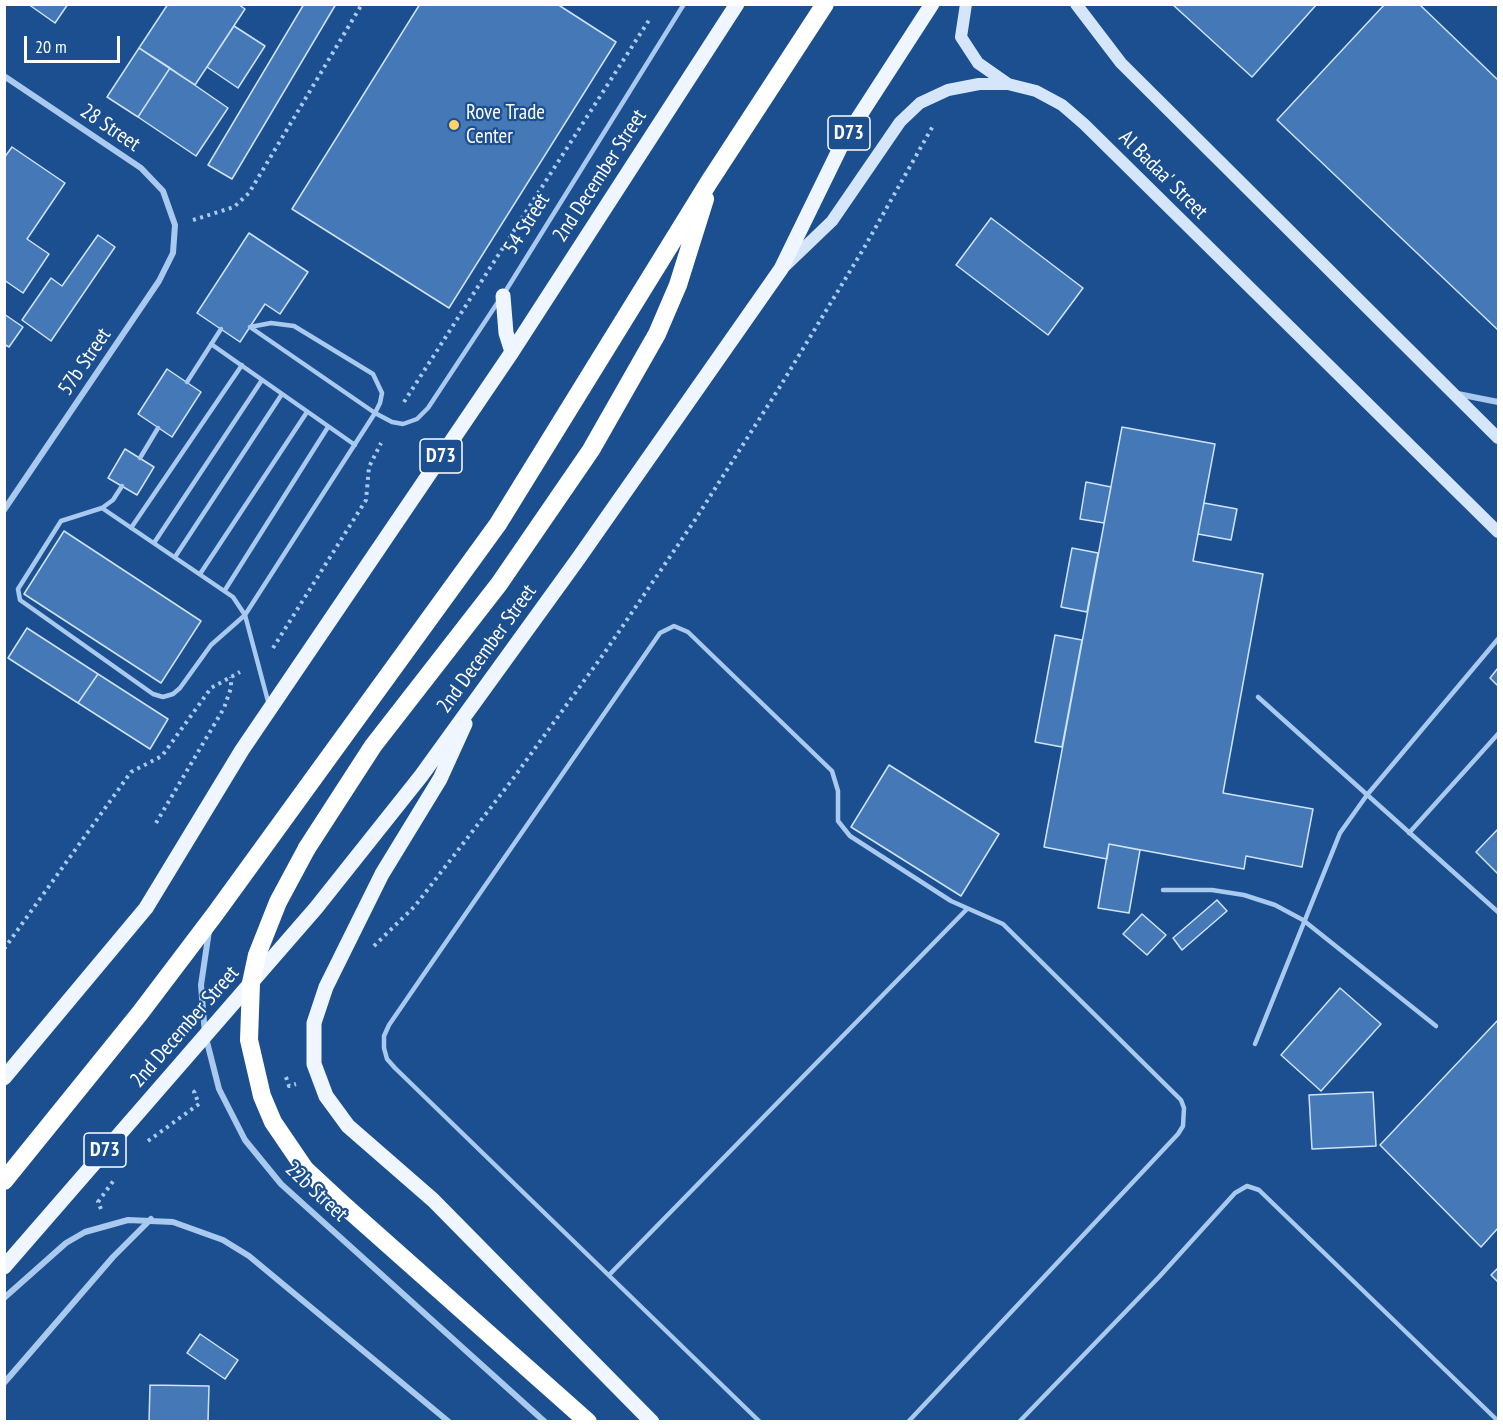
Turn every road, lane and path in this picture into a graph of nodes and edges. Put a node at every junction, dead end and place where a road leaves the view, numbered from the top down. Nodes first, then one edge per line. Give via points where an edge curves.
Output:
1 (362, 4) edge
2 (684, 4) edge
3 (737, 4) edge
4 (825, 4) edge
5 (932, 4) edge
6 (966, 4) edge
7 (1076, 4) edge
8 (4, 76) edge
9 (1008, 84) junction
10 (936, 119) dead end
11 (709, 182) junction
12 (175, 225) junction
13 (781, 269) junction
14 (502, 296) junction
15 (221, 329) dead end
16 (211, 344) junction
17 (512, 352) junction
18 (242, 365) junction
19 (262, 380) junction
20 (187, 382) dead end
21 (1453, 393) junction
22 (282, 394) junction
23 (1498, 402) edge
24 (307, 412) junction
25 (375, 412) junction
26 (328, 427) junction
27 (158, 428) dead end
28 (1498, 438) edge
29 (355, 446) junction
30 (140, 458) dead end
31 (122, 486) dead end
32 (102, 508) junction
33 (4, 510) edge
34 (131, 528) junction
35 (1498, 532) edge
36 (154, 543) junction
37 (175, 557) junction
38 (200, 574) junction
39 (225, 590) junction
40 (245, 615) junction
41 (1498, 639) edge
42 (231, 677) dead end
43 (1257, 696) dead end
44 (470, 708) junction
45 (270, 710) junction
46 (1498, 734) edge
47 (1366, 795) junction
48 (156, 823) dead end
49 (1409, 833) junction
50 (1162, 890) dead end
51 (967, 909) junction
52 (1498, 912) edge
53 (215, 914) junction
54 (1303, 920) junction
55 (370, 949) dead end
56 (1436, 1026) dead end
57 (205, 1034) junction
58 (1255, 1044) dead end
59 (285, 1075) dead end
60 (215, 1077) junction
61 (4, 1078) edge
62 (318, 1078) junction
63 (138, 1148) dead end
64 (118, 1175) dead end
65 (4, 1181) edge
66 (151, 1219) junction
67 (106, 1224) junction
68 (4, 1267) edge
69 (609, 1275) junction
70 (4, 1298) edge
71 (4, 1383) edge
72 (1498, 1421) edge
73 (449, 1422) edge
74 (545, 1422) edge
75 (588, 1422) edge
76 (652, 1422) edge
77 (760, 1422) edge
78 (908, 1422) edge
79 (1019, 1422) edge

1 - 12 path via 249,193 234,207
2 - 14 lane, 54 Street
3 - 17 main road, 2nd December Street / D73
4 - 11 highway
5 - 13 main road, 2nd December Street / D73 via 844,140
6 - 9 main road via 961,36 978,63
7 - 21 main road via 1121,63
8 - 12 street, 28 Street via 141,168 163,190
9 - 13 main road, Al Badaa' Street via 948,90 920,103 900,122 832,221
9 - 35 main road, Al Badaa' Street via 1036,91 1062,105 1084,124
10 - 55 path via 782,386 676,549 605,652 416,906
11 - 53 highway via 498,524
11 - 75 highway, bridge via 696,234 657,334 591,450 499,584 373,746 307,848 278,902 257,955 251,983 249,1040 262,1096 273,1122 304,1169
12 - 33 street, 57b Street via 173,252 159,281
13 - 44 main road, 2nd December Street / D73
14 - 17 main road
14 - 25 lane, 54 Street via 417,419 403,424
15 - 16 lane
16 - 18 lane
16 - 20 lane
17 - 45 main road, 2nd December Street / D73
18 - 19 lane
18 - 34 lane
19 - 22 lane
19 - 36 lane
21 - 23 street
21 - 28 main road
22 - 24 lane
22 - 37 lane
24 - 26 lane
24 - 38 lane
25 - 25 lane, 54 Street via 250,327 272,323 294,326 373,374 382,393
25 - 29 lane
26 - 29 lane
26 - 39 lane
27 - 30 lane
29 - 40 lane
31 - 32 lane
32 - 34 lane
32 - 40 lane via 61,521 18,588 20,600 29,608 153,694 163,697 180,688 211,645
34 - 36 lane
36 - 37 lane
37 - 38 lane
38 - 39 lane
39 - 40 lane
40 - 45 lane
41 - 47 lane
42 - 48 path via 224,708
43 - 47 lane
44 - 57 main road, 2nd December Street / D73 via 370,843
44 - 62 main road via 443,772 362,911 318,1005 312,1042
45 - 61 main road, 2nd December Street / D73 via 146,908
46 - 49 lane
47 - 49 lane
47 - 54 lane via 1340,832
49 - 52 lane
50 - 54 lane via 1212,890 1244,895 1275,904
51 - 69 lane
51 - 69 lane via 850,836 838,821 838,791 832,771 688,632 674,626 660,633 384,1036 387,1059 395,1068
51 - 78 lane via 1002,924 1018,936 1181,1100 1185,1117 1178,1134
53 - 57 street, 22b Street via 201,985
53 - 65 highway
54 - 56 lane
54 - 58 lane
57 - 60 street, 22b Street
57 - 68 main road, 2nd December Street / D73
59 - 62 path via 290,1086
60 - 63 path via 195,1092 199,1104
60 - 74 street, 22b Street via 245,1140 281,1185
62 - 76 main road via 330,1104 348,1126 433,1200
64 - 67 path via 98,1202
66 - 67 street
66 - 71 street
66 - 73 street via 194,1228 249,1256
67 - 70 street via 66,1243
69 - 77 lane
72 - 79 lane via 1259,1191 1247,1186 1235,1193

